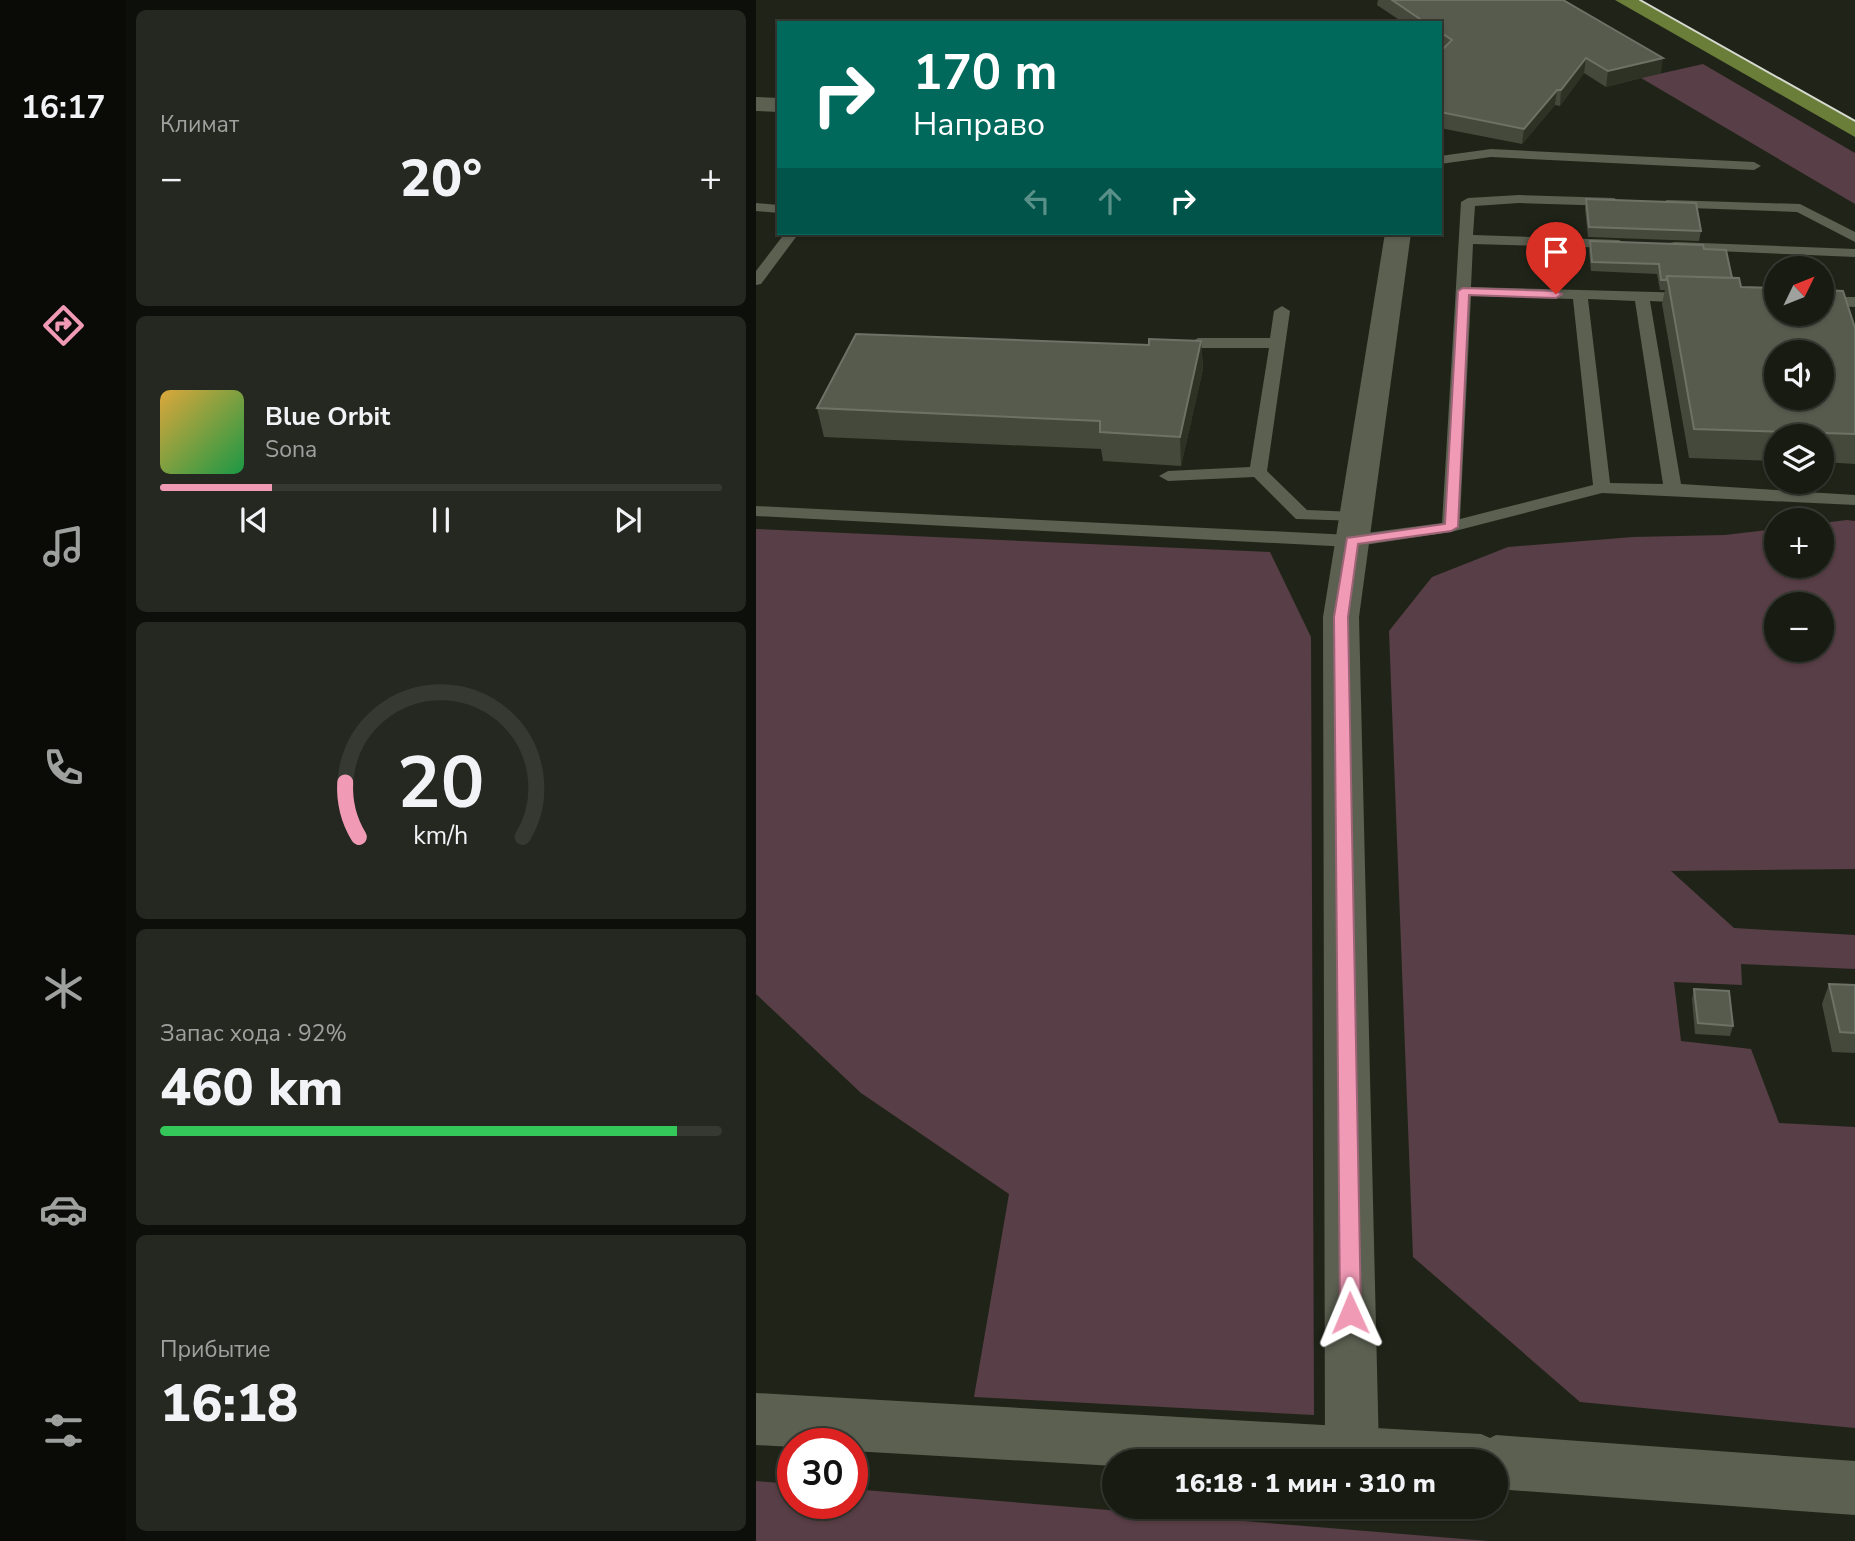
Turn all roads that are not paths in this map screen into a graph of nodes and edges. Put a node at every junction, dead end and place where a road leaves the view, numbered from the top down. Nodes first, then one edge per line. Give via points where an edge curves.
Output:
1 (1625, 0) edge
2 (756, 104) edge
3 (777, 105) edge
4 (1855, 130) edge
5 (1442, 160) edge
6 (1754, 166) dead end
7 (1626, 202) edge
8 (1653, 203) edge
9 (756, 207) edge
10 (777, 209) edge
11 (790, 235) edge
12 (1398, 235) edge
13 (1855, 237) edge
14 (1466, 239) junction
15 (1633, 245) edge
16 (1660, 246) edge
17 (1855, 253) edge
18 (756, 281) edge
19 (1463, 291) junction
20 (1580, 295) junction
21 (1642, 297) junction
22 (1709, 299) edge
23 (1834, 301) edge
24 (1855, 302) edge
25 (1282, 311) dead end
26 (1198, 343) edge
27 (1276, 343) junction
28 (1258, 472) junction
29 (1168, 476) dead end
30 (1602, 488) junction
31 (1673, 489) junction
32 (1855, 500) edge
33 (756, 511) edge
34 (1451, 527) junction
35 (1353, 529) junction
36 (756, 1419) edge
37 (1298, 1449) edge
38 (1352, 1449) edge
39 (1508, 1463) edge
40 (1855, 1488) edge

1 - 4 main road
2 - 3 street
5 - 6 lane via 1491,153
7 - 14 lane via 1468,202
8 - 13 lane via 1800,208
9 - 10 lane
11 - 18 lane
12 - 35 street
14 - 15 lane
14 - 19 lane
16 - 17 lane
19 - 20 lane
19 - 34 lane
20 - 21 lane
20 - 30 lane
21 - 22 lane
21 - 31 lane
23 - 24 lane
25 - 27 lane
26 - 27 lane
27 - 28 lane
28 - 29 lane
28 - 35 lane via 1302,515
30 - 31 lane
30 - 34 lane
31 - 32 lane
33 - 35 lane
34 - 35 lane
35 - 38 street via 1341,617
36 - 37 street
39 - 40 street

